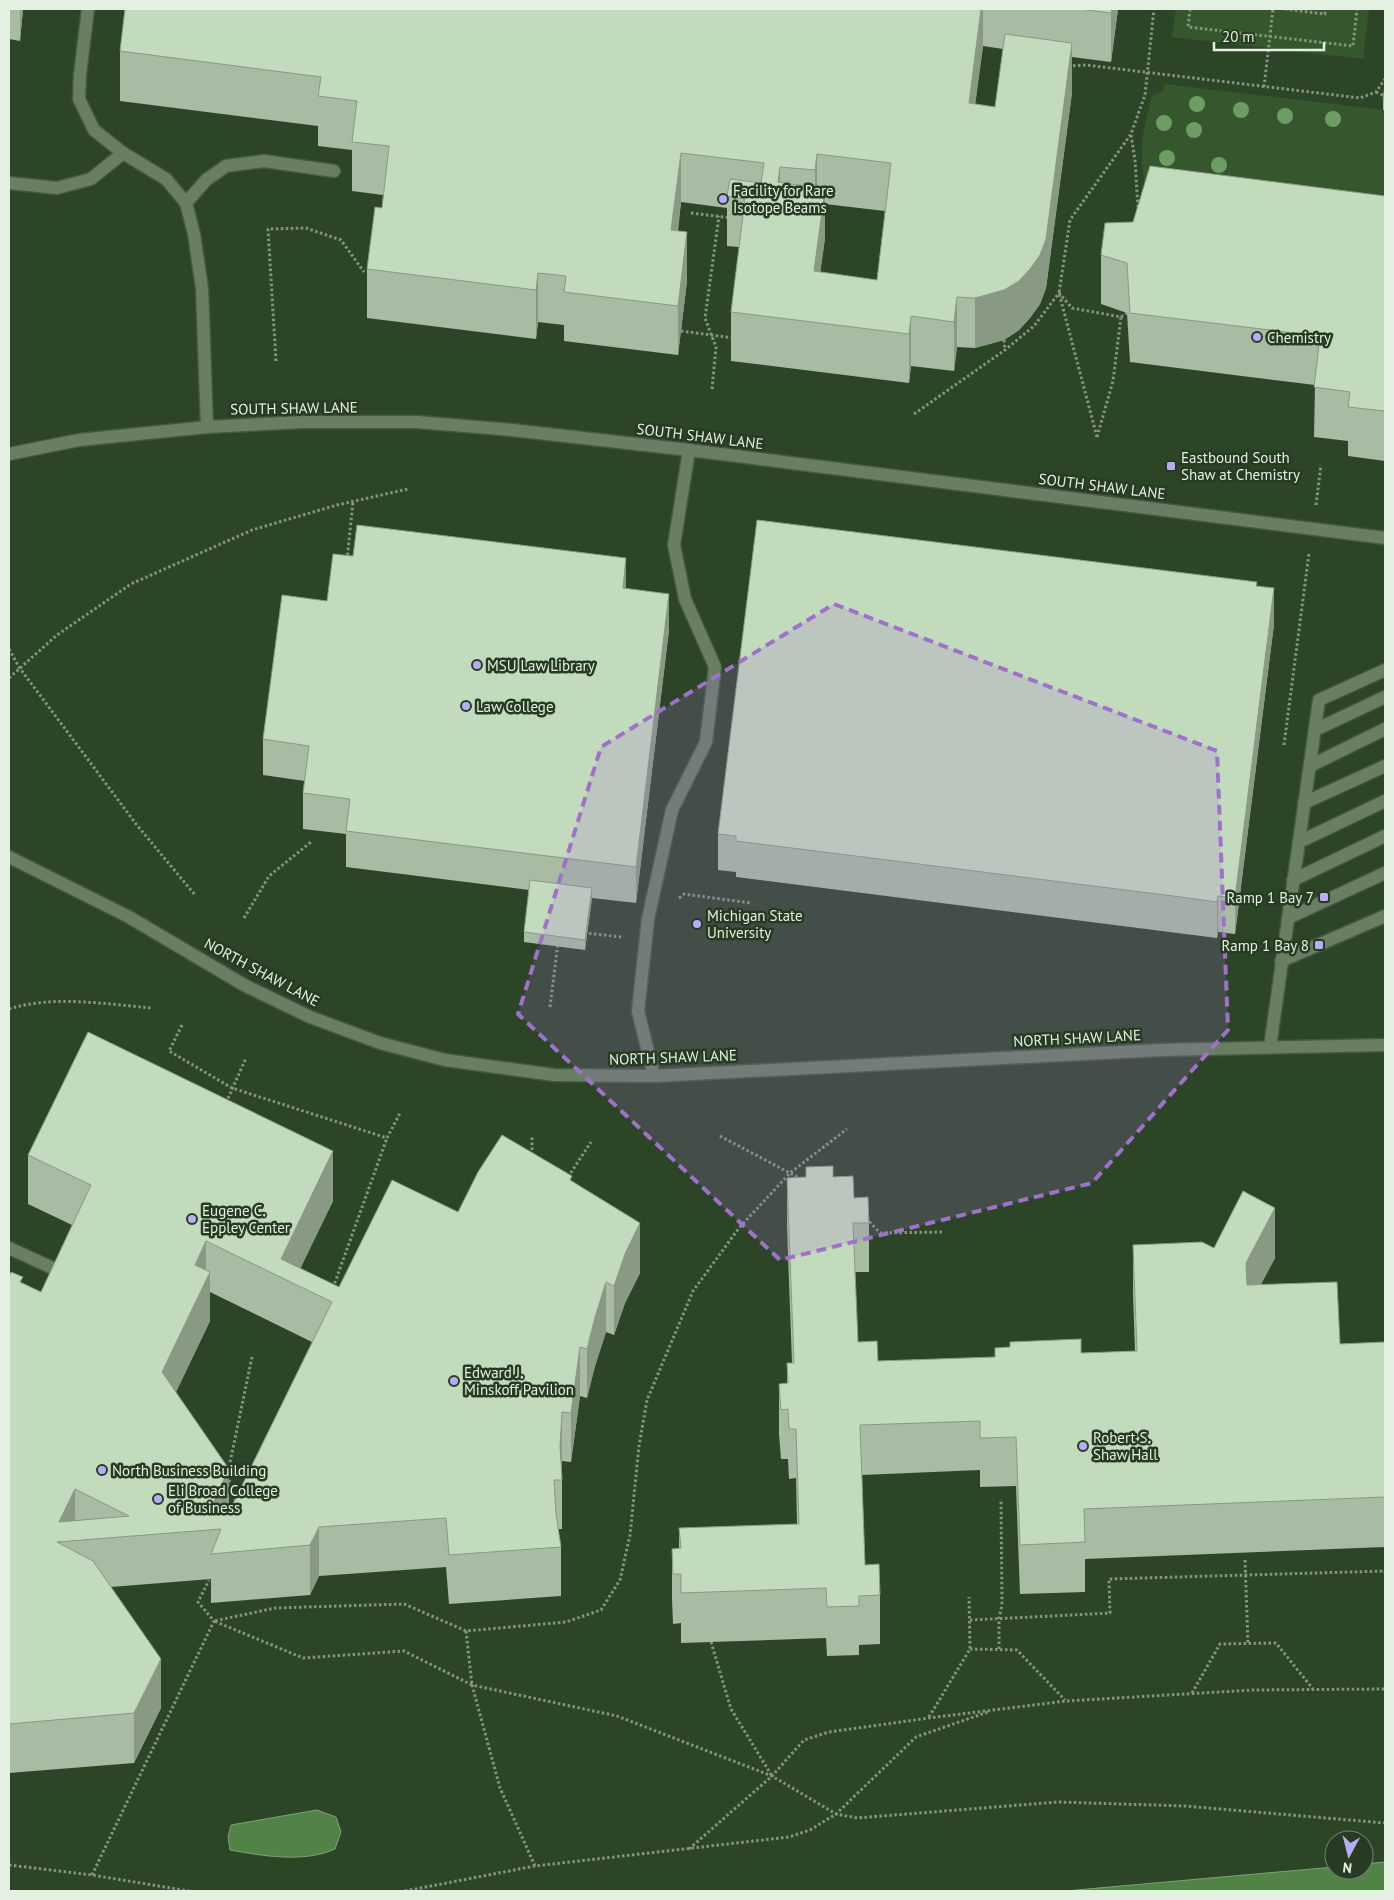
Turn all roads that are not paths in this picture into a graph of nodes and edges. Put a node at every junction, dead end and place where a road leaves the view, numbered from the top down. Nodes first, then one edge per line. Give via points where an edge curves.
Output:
1 (88, 9) edge
2 (123, 152) junction
3 (334, 170) dead end
4 (9, 183) edge
5 (186, 203) junction
6 (207, 427) junction
7 (689, 450) junction
8 (9, 454) edge
9 (1385, 538) edge
10 (1385, 670) edge
11 (1385, 697) edge
12 (1385, 729) edge
13 (1315, 730) junction
14 (1310, 766) junction
15 (1385, 766) edge
16 (1385, 801) edge
17 (1304, 803) junction
18 (1385, 836) edge
19 (1299, 842) junction
20 (9, 858) edge
21 (1385, 873) edge
22 (1293, 880) junction
23 (1385, 916) edge
24 (1288, 918) junction
25 (1281, 961) junction
26 (1385, 1045) edge
27 (1270, 1047) junction
28 (654, 1076) junction
29 (9, 1248) edge
30 (57, 1270) edge

1 - 2 street via 79,99 94,130
2 - 4 street via 92,179 83,182 56,188
2 - 5 street via 166,179
3 - 5 street via 264,161 226,166 206,180
5 - 6 street via 202,288
6 - 7 street, SOUTH SHAW LANE via 303,422 417,422
6 - 8 street, SOUTH SHAW LANE via 79,440
7 - 9 street, SOUTH SHAW LANE
7 - 28 street via 674,545 685,599 715,667 706,742 672,810 648,918 638,1011
10 - 13 street via 1319,700
11 - 13 street
12 - 14 street
13 - 14 street
14 - 17 street
15 - 17 street
16 - 19 street
17 - 19 street
18 - 22 street
19 - 22 street
20 - 28 street, NORTH SHAW LANE via 129,917 244,985 310,1017 380,1043 445,1060 554,1075
21 - 24 street
22 - 24 street
23 - 25 street
24 - 25 street
25 - 27 street
26 - 27 street, NORTH SHAW LANE
27 - 28 street, NORTH SHAW LANE
29 - 30 street

